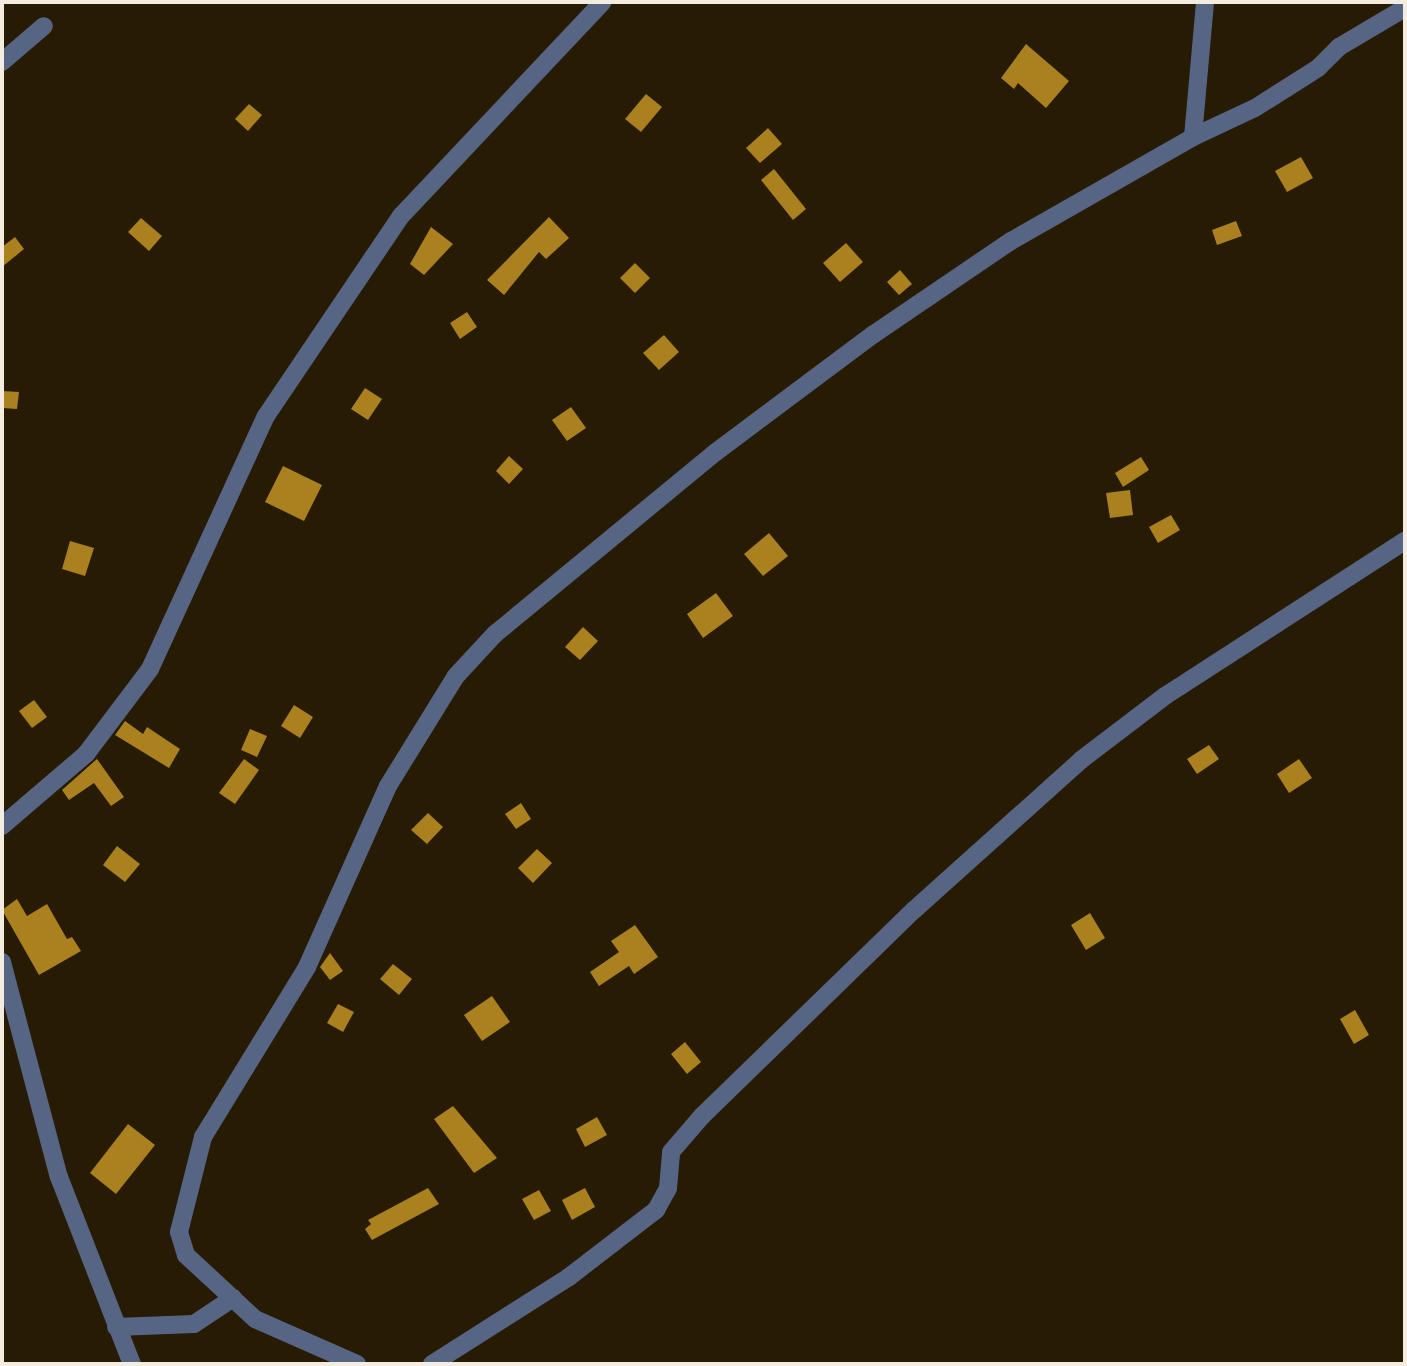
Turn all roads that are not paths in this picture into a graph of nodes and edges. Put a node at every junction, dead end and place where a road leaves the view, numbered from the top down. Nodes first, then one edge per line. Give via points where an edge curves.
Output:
1 (603, 2) edge
2 (1205, 2) edge
3 (1405, 8) edge
4 (44, 26) dead end
5 (2, 62) edge
6 (1193, 136) junction
7 (1405, 541) edge
8 (2, 826) edge
9 (2, 962) edge
10 (233, 1298) junction
11 (116, 1327) junction
12 (132, 1364) edge
13 (357, 1364) edge
14 (432, 1364) edge

1 - 8 street via 401,216 266,416 150,669 86,754
2 - 6 street
3 - 6 street via 1339,47 1318,68 1265,102
4 - 5 street
6 - 10 street via 1010,241 874,334 716,453 495,635 456,676 388,786 307,967 203,1137 181,1244 198,1269
7 - 14 street via 1165,696 1081,760 914,910 702,1116 671,1152 668,1188 656,1210 569,1277
9 - 11 street via 59,1177
10 - 11 street via 194,1324
10 - 13 street via 255,1319
11 - 12 street

